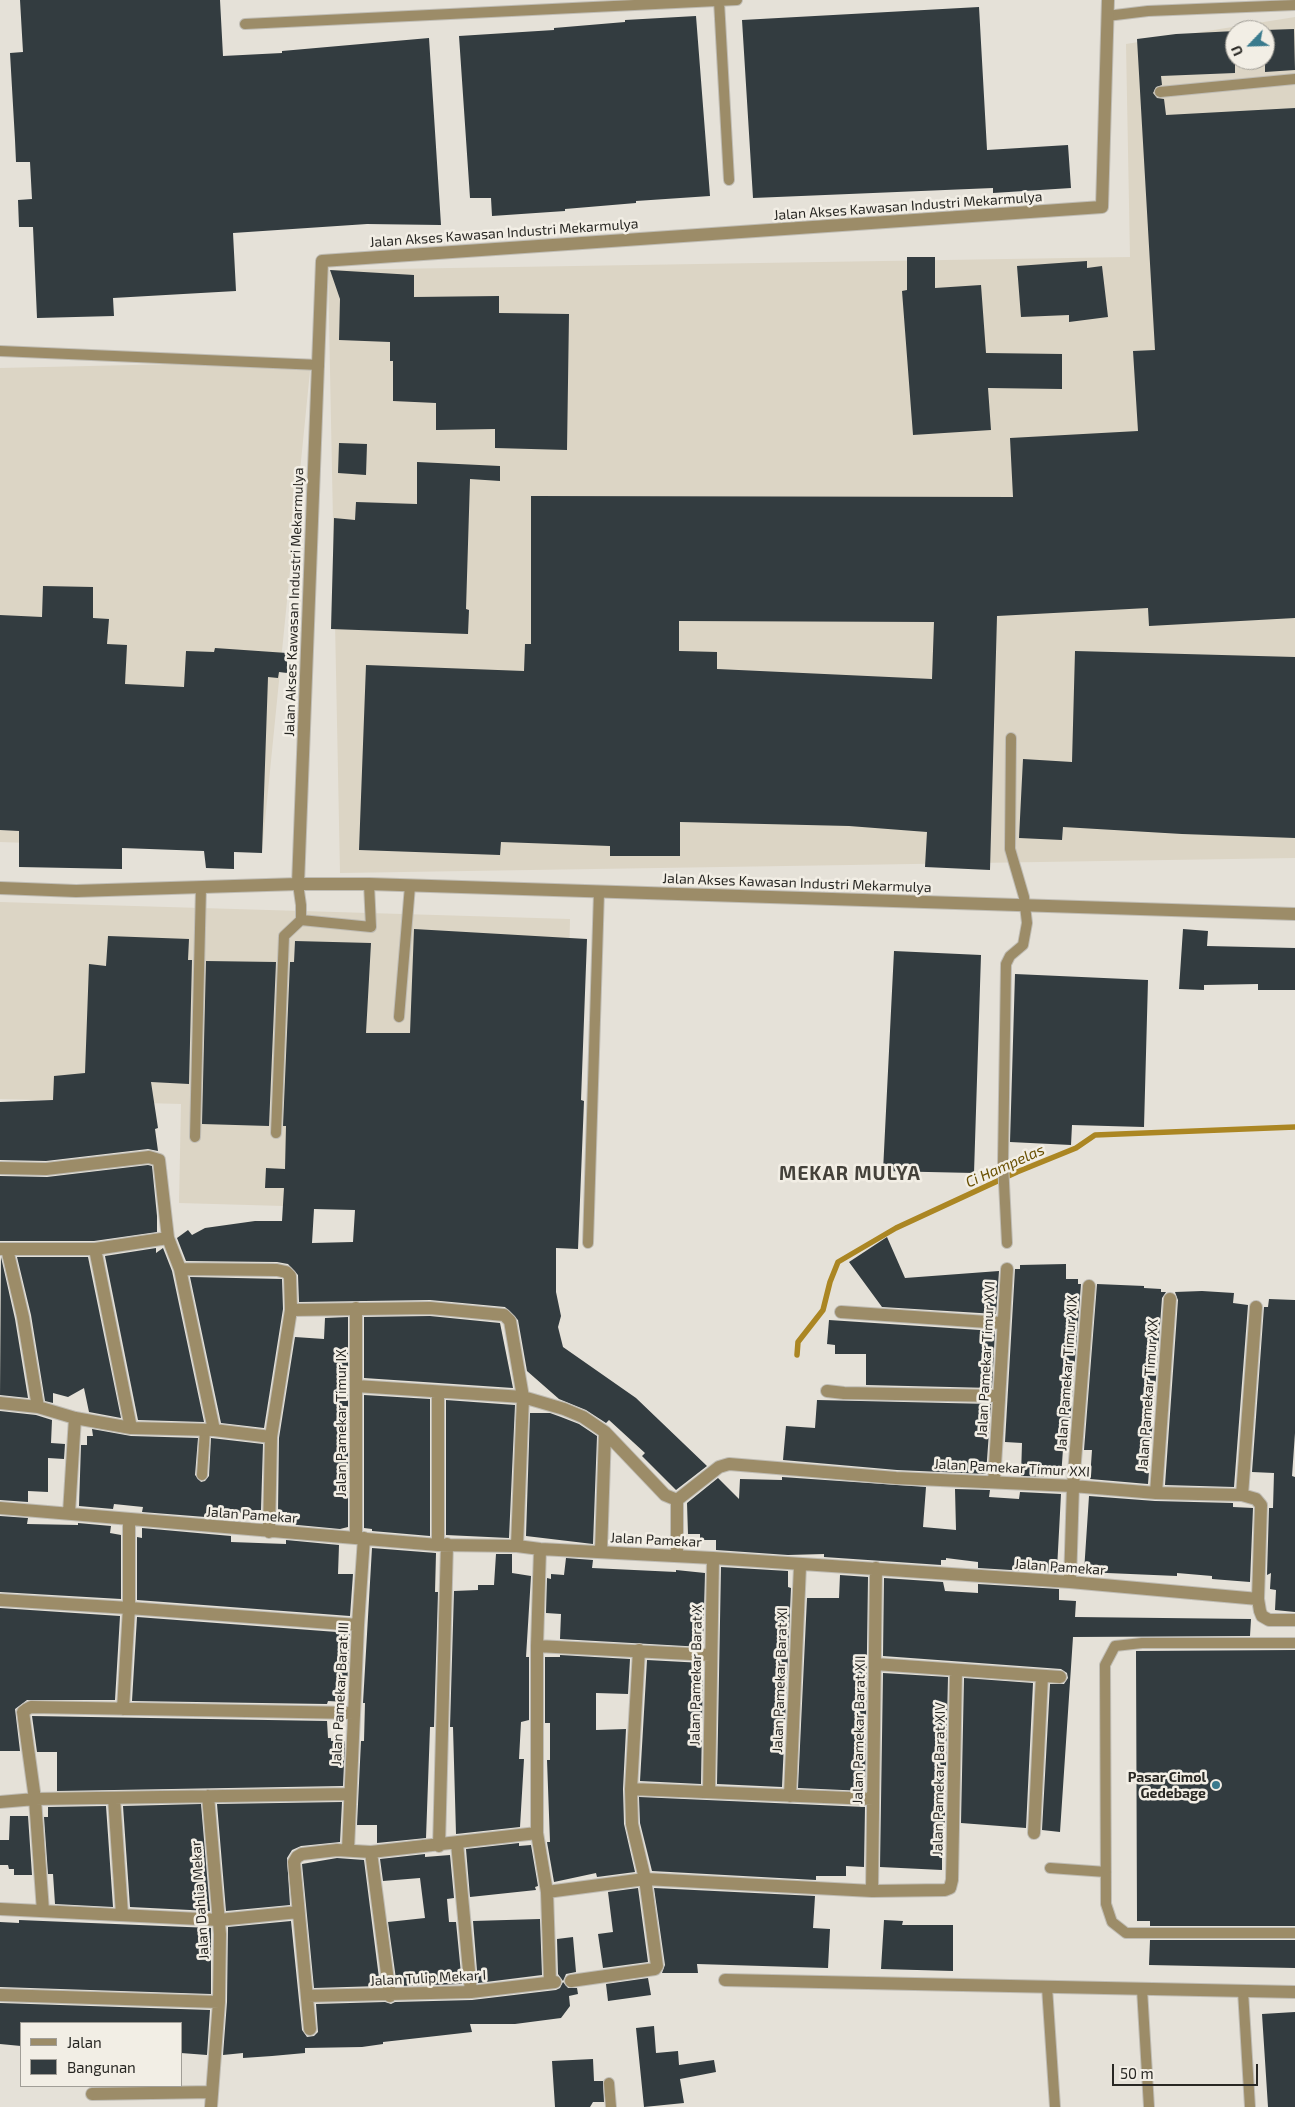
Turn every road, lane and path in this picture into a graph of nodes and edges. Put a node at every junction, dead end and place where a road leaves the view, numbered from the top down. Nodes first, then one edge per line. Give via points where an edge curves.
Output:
1 (737, 0) edge
2 (1108, 0) edge
3 (719, 1) edge
4 (1295, 5) edge
5 (1107, 16) junction
6 (244, 24) dead end
7 (1295, 79) edge
8 (1160, 92) dead end
9 (729, 180) dead end
10 (0, 351) edge
11 (319, 365) junction
12 (1011, 738) dead end
13 (298, 884) junction
14 (369, 884) junction
15 (410, 886) junction
16 (201, 887) junction
17 (0, 888) edge
18 (599, 892) junction
19 (1025, 905) junction
20 (1295, 914) edge
21 (301, 920) junction
22 (399, 1017) dead end
23 (276, 1133) dead end
24 (195, 1137) dead end
25 (0, 1168) edge
26 (168, 1238) junction
27 (588, 1243) dead end
28 (1007, 1244) dead end
29 (3, 1249) edge
30 (96, 1249) junction
31 (180, 1269) junction
32 (1006, 1269) dead end
33 (1089, 1286) dead end
34 (1170, 1300) dead end
35 (1256, 1307) dead end
36 (356, 1308) junction
37 (291, 1310) junction
38 (841, 1312) dead end
39 (1002, 1323) junction
40 (356, 1386) junction
41 (827, 1391) dead end
42 (438, 1392) junction
43 (999, 1396) junction
44 (523, 1397) junction
45 (0, 1403) edge
46 (38, 1407) junction
47 (75, 1418) junction
48 (131, 1428) junction
49 (209, 1430) junction
50 (605, 1432) junction
51 (270, 1437) junction
52 (202, 1475) dead end
53 (994, 1482) junction
54 (1073, 1486) junction
55 (1156, 1493) junction
56 (1242, 1495) junction
57 (677, 1500) junction
58 (0, 1508) edge
59 (69, 1513) junction
60 (129, 1520) junction
61 (269, 1532) junction
62 (360, 1538) junction
63 (442, 1545) junction
64 (517, 1546) junction
65 (540, 1549) junction
66 (601, 1552) junction
67 (677, 1556) junction
68 (713, 1558) junction
69 (800, 1566) junction
70 (876, 1568) junction
71 (1070, 1582) junction
72 (1258, 1599) junction
73 (0, 1600) edge
74 (128, 1608) junction
75 (1295, 1620) edge
76 (358, 1625) junction
77 (1295, 1643) edge
78 (537, 1646) junction
79 (639, 1650) junction
80 (710, 1655) junction
81 (875, 1664) junction
82 (956, 1670) junction
83 (1042, 1676) junction
84 (1060, 1676) dead end
85 (123, 1709) junction
86 (354, 1713) junction
87 (631, 1789) junction
88 (709, 1792) junction
89 (350, 1794) junction
90 (208, 1796) junction
91 (790, 1796) junction
92 (114, 1798) junction
93 (36, 1799) junction
94 (873, 1799) junction
95 (0, 1802) edge
96 (537, 1833) junction
97 (1034, 1833) dead end
98 (457, 1843) junction
99 (439, 1846) junction
100 (348, 1850) junction
101 (371, 1852) junction
102 (1050, 1868) dead end
103 (1106, 1872) junction
104 (645, 1879) junction
105 (872, 1891) junction
106 (547, 1892) junction
107 (0, 1909) edge
108 (43, 1911) junction
109 (298, 1912) junction
110 (122, 1914) junction
111 (219, 1920) junction
112 (1295, 1933) edge
113 (571, 1980) dead end
114 (725, 1980) dead end
115 (1047, 1987) junction
116 (1142, 1989) junction
117 (1244, 1991) junction
118 (471, 1992) junction
119 (1295, 1992) edge
120 (0, 1995) edge
121 (307, 1996) junction
122 (390, 1996) junction
123 (219, 2002) junction
124 (310, 2030) dead end
125 (609, 2083) dead end
126 (212, 2092) junction
127 (92, 2096) edge
128 (211, 2107) edge
129 (611, 2107) edge
130 (1055, 2107) edge
131 (1149, 2107) edge
132 (1250, 2107) edge

1 - 3 lane
2 - 5 street, Jalan Akses Kawasan Industri Mekarmulya
3 - 6 lane
3 - 9 lane
4 - 5 lane via 1148,11
5 - 11 street, Jalan Akses Kawasan Industri Mekarmulya via 1102,207 322,261
7 - 8 lane
10 - 11 lane
11 - 13 street, Jalan Akses Kawasan Industri Mekarmulya
12 - 19 lane via 1010,849
13 - 14 street, Jalan Akses Kawasan Industri Mekarmulya
13 - 16 street, Jalan Akses Kawasan Industri Mekarmulya
13 - 21 lane
14 - 15 street, Jalan Akses Kawasan Industri Mekarmulya
14 - 21 lane via 371,928
15 - 18 street, Jalan Akses Kawasan Industri Mekarmulya
15 - 22 lane
16 - 17 street, Jalan Akses Kawasan Industri Mekarmulya via 76,891
16 - 24 lane
18 - 19 street, Jalan Akses Kawasan Industri Mekarmulya
18 - 27 lane
19 - 20 street, Jalan Akses Kawasan Industri Mekarmulya
19 - 28 lane via 1027,923 1023,946 1010,956 1006,964 1003,1163
21 - 23 lane via 284,936
25 - 26 street via 46,1169 156,1158 161,1164
26 - 30 street
26 - 31 street
29 - 30 street
29 - 46 street via 23,1317
30 - 48 street
31 - 37 street via 286,1272 292,1285
31 - 49 street
32 - 39 street, Jalan Pamekar Timur XVI
33 - 54 street, Jalan Pamekar Timur XIX
34 - 55 street, Jalan Pamekar Timur XX
35 - 56 street
36 - 37 street
36 - 40 street, Jalan Pamekar Timur IX
36 - 44 street via 430,1308 504,1315 510,1321
37 - 51 street
38 - 39 street
39 - 43 street, Jalan Pamekar Timur XVI
40 - 42 street
40 - 62 street, Jalan Pamekar Timur IX
41 - 43 street
42 - 44 street
42 - 63 street
43 - 53 street, Jalan Pamekar Timur XVI
44 - 50 street via 564,1409
44 - 64 street
45 - 46 street
46 - 47 street
47 - 48 street
47 - 59 street
48 - 49 street
49 - 51 street
49 - 52 lane
50 - 57 street via 665,1495
50 - 66 street
51 - 61 street
53 - 54 street, Jalan Pamekar Timur XXI
53 - 57 street, Jalan Pamekar Timur XXI via 896,1478 728,1464
54 - 55 street, Jalan Pamekar Timur XXI
54 - 71 street, Jalan Pamekar Timur XIX
55 - 56 street, Jalan Pamekar Timur XXI
56 - 72 street via 1256,1499 1261,1505
57 - 67 street
58 - 59 street, Jalan Pamekar
59 - 60 street, Jalan Pamekar
60 - 61 street, Jalan Pamekar
60 - 74 street
61 - 62 street, Jalan Pamekar
62 - 63 street, Jalan Pamekar
62 - 76 street, Jalan Pamekar Barat III
63 - 64 street, Jalan Pamekar
63 - 99 street
64 - 65 street, Jalan Pamekar
65 - 66 street, Jalan Pamekar
65 - 78 street
66 - 67 street, Jalan Pamekar
67 - 68 street, Jalan Pamekar
68 - 69 street, Jalan Pamekar
68 - 80 street, Jalan Pamekar Barat X
69 - 70 street, Jalan Pamekar
69 - 91 street, Jalan Pamekar Barat XI
70 - 71 street, Jalan Pamekar
70 - 81 street, Jalan Pamekar Barat XII
71 - 72 street, Jalan Pamekar
72 - 75 street via 1260,1611 1269,1620
73 - 74 street
74 - 76 street
74 - 85 street
76 - 86 street, Jalan Pamekar Barat III
77 - 103 lane via 1142,1643 1115,1646 1105,1665
78 - 79 street
78 - 96 street
79 - 80 street
79 - 87 street
80 - 88 street, Jalan Pamekar Barat X
81 - 82 street
81 - 94 street, Jalan Pamekar Barat XII
82 - 83 street
82 - 105 street, Jalan Pamekar Barat XIV via 950,1888
83 - 84 street
83 - 97 street
85 - 86 street
85 - 93 street via 31,1707 24,1712
86 - 89 street, Jalan Pamekar Barat III
87 - 88 street
87 - 104 street via 632,1824
88 - 91 street
89 - 90 street
89 - 100 street, Jalan Pamekar Barat III
90 - 92 street
90 - 111 street, Jalan Dahlia Mekar
91 - 94 street
92 - 93 street
92 - 110 street
93 - 95 street
93 - 108 street
94 - 105 street, Jalan Pamekar Barat XII
96 - 98 street
96 - 106 street
98 - 99 street
98 - 118 street
99 - 101 street
100 - 101 street
100 - 109 street via 297,1857 294,1862
101 - 122 street
102 - 103 lane
103 - 112 lane via 1106,1904 1112,1922 1126,1933
104 - 105 street
104 - 106 street
104 - 113 street via 655,1969
106 - 118 street, Jalan Tulip Mekar I via 553,1982
107 - 108 street
108 - 110 street
109 - 111 street
109 - 121 street
110 - 111 street
111 - 123 street, Jalan Dahlia Mekar
114 - 115 street
115 - 116 street
115 - 130 lane
116 - 117 street
116 - 131 lane
117 - 119 street
117 - 132 lane
118 - 122 street, Jalan Tulip Mekar I
120 - 123 street
121 - 122 street, Jalan Tulip Mekar I
121 - 124 street
123 - 126 street, Jalan Dahlia Mekar
125 - 129 lane
126 - 127 street
126 - 128 street, Jalan Dahlia Mekar

